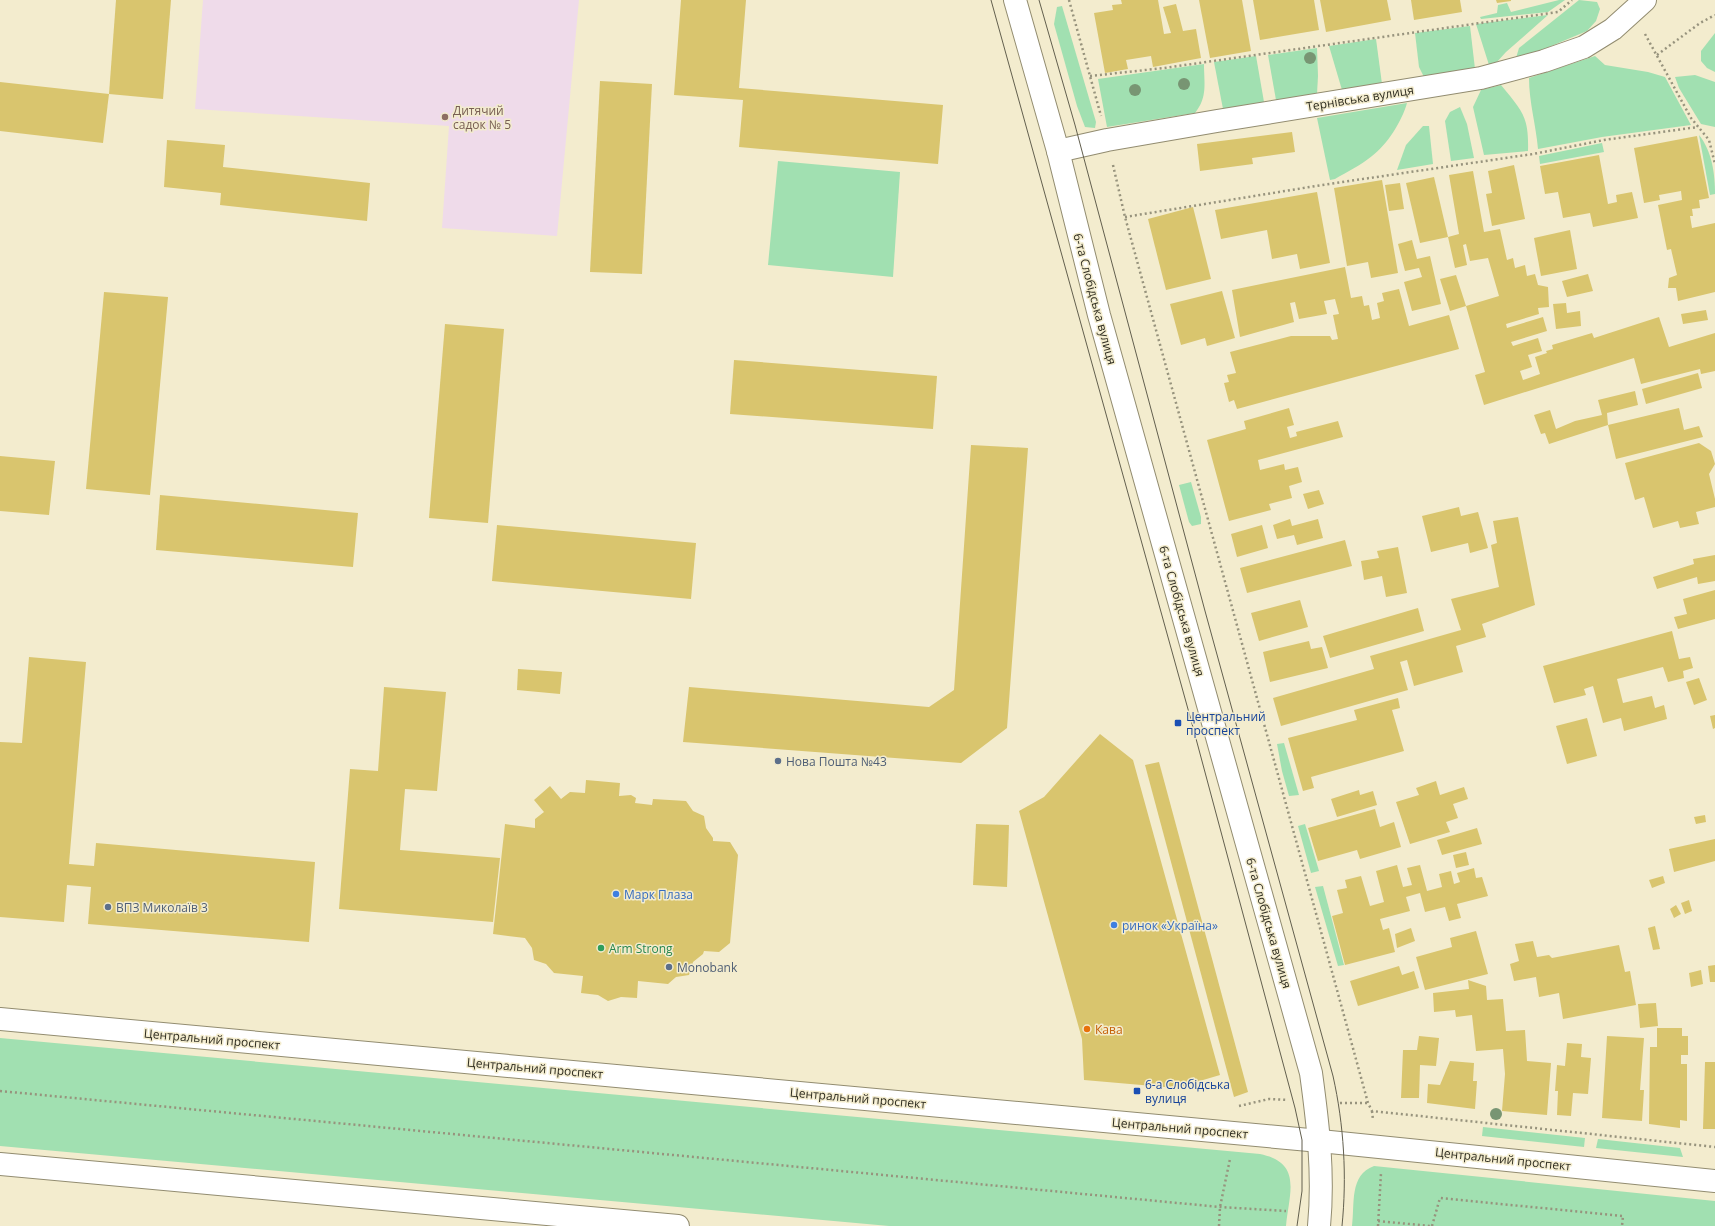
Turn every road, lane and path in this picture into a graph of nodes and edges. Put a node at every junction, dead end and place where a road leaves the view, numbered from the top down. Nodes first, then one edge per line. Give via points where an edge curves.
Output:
1 (1015, 0) edge
2 (1069, 0) edge
3 (1572, 0) edge
4 (1640, 5) edge
5 (1715, 15) edge
6 (1657, 55) junction
7 (1090, 76) junction
8 (1698, 127) junction
9 (1107, 140) junction
10 (1058, 152) junction
11 (1715, 164) edge
12 (1125, 217) junction
13 (0, 1019) edge
14 (0, 1091) edge
15 (1320, 1141) junction
16 (1715, 1147) edge
17 (0, 1164) edge
18 (1715, 1181) edge
19 (1286, 1211) dead end
20 (1378, 1221) dead end
21 (678, 1226) edge
22 (1319, 1226) edge
23 (1431, 1226) edge
24 (1622, 1226) edge

1 - 10 main road, 6-та Слобідська вулиця
2 - 7 path
3 - 7 path via 1558,12 1164,68
4 - 6 path
4 - 9 main road, Тернівська вулиця via 1613,30 1584,47 1481,78
5 - 6 path
6 - 8 path
7 - 9 path
8 - 11 path via 1708,140
8 - 12 path
9 - 10 main road, Тернівська вулиця
9 - 12 path
10 - 15 main road, 6-та Слобідська вулиця via 1093,293 1311,1073
12 - 16 path via 1372,1111
13 - 15 main road, Центральний проспект
14 - 19 path via 1220,1207
15 - 18 main road, Центральний проспект
15 - 22 main road, 6-та Слобідська вулиця via 1322,1184
17 - 21 main road
20 - 23 path
23 - 24 path via 1440,1198 1623,1216

